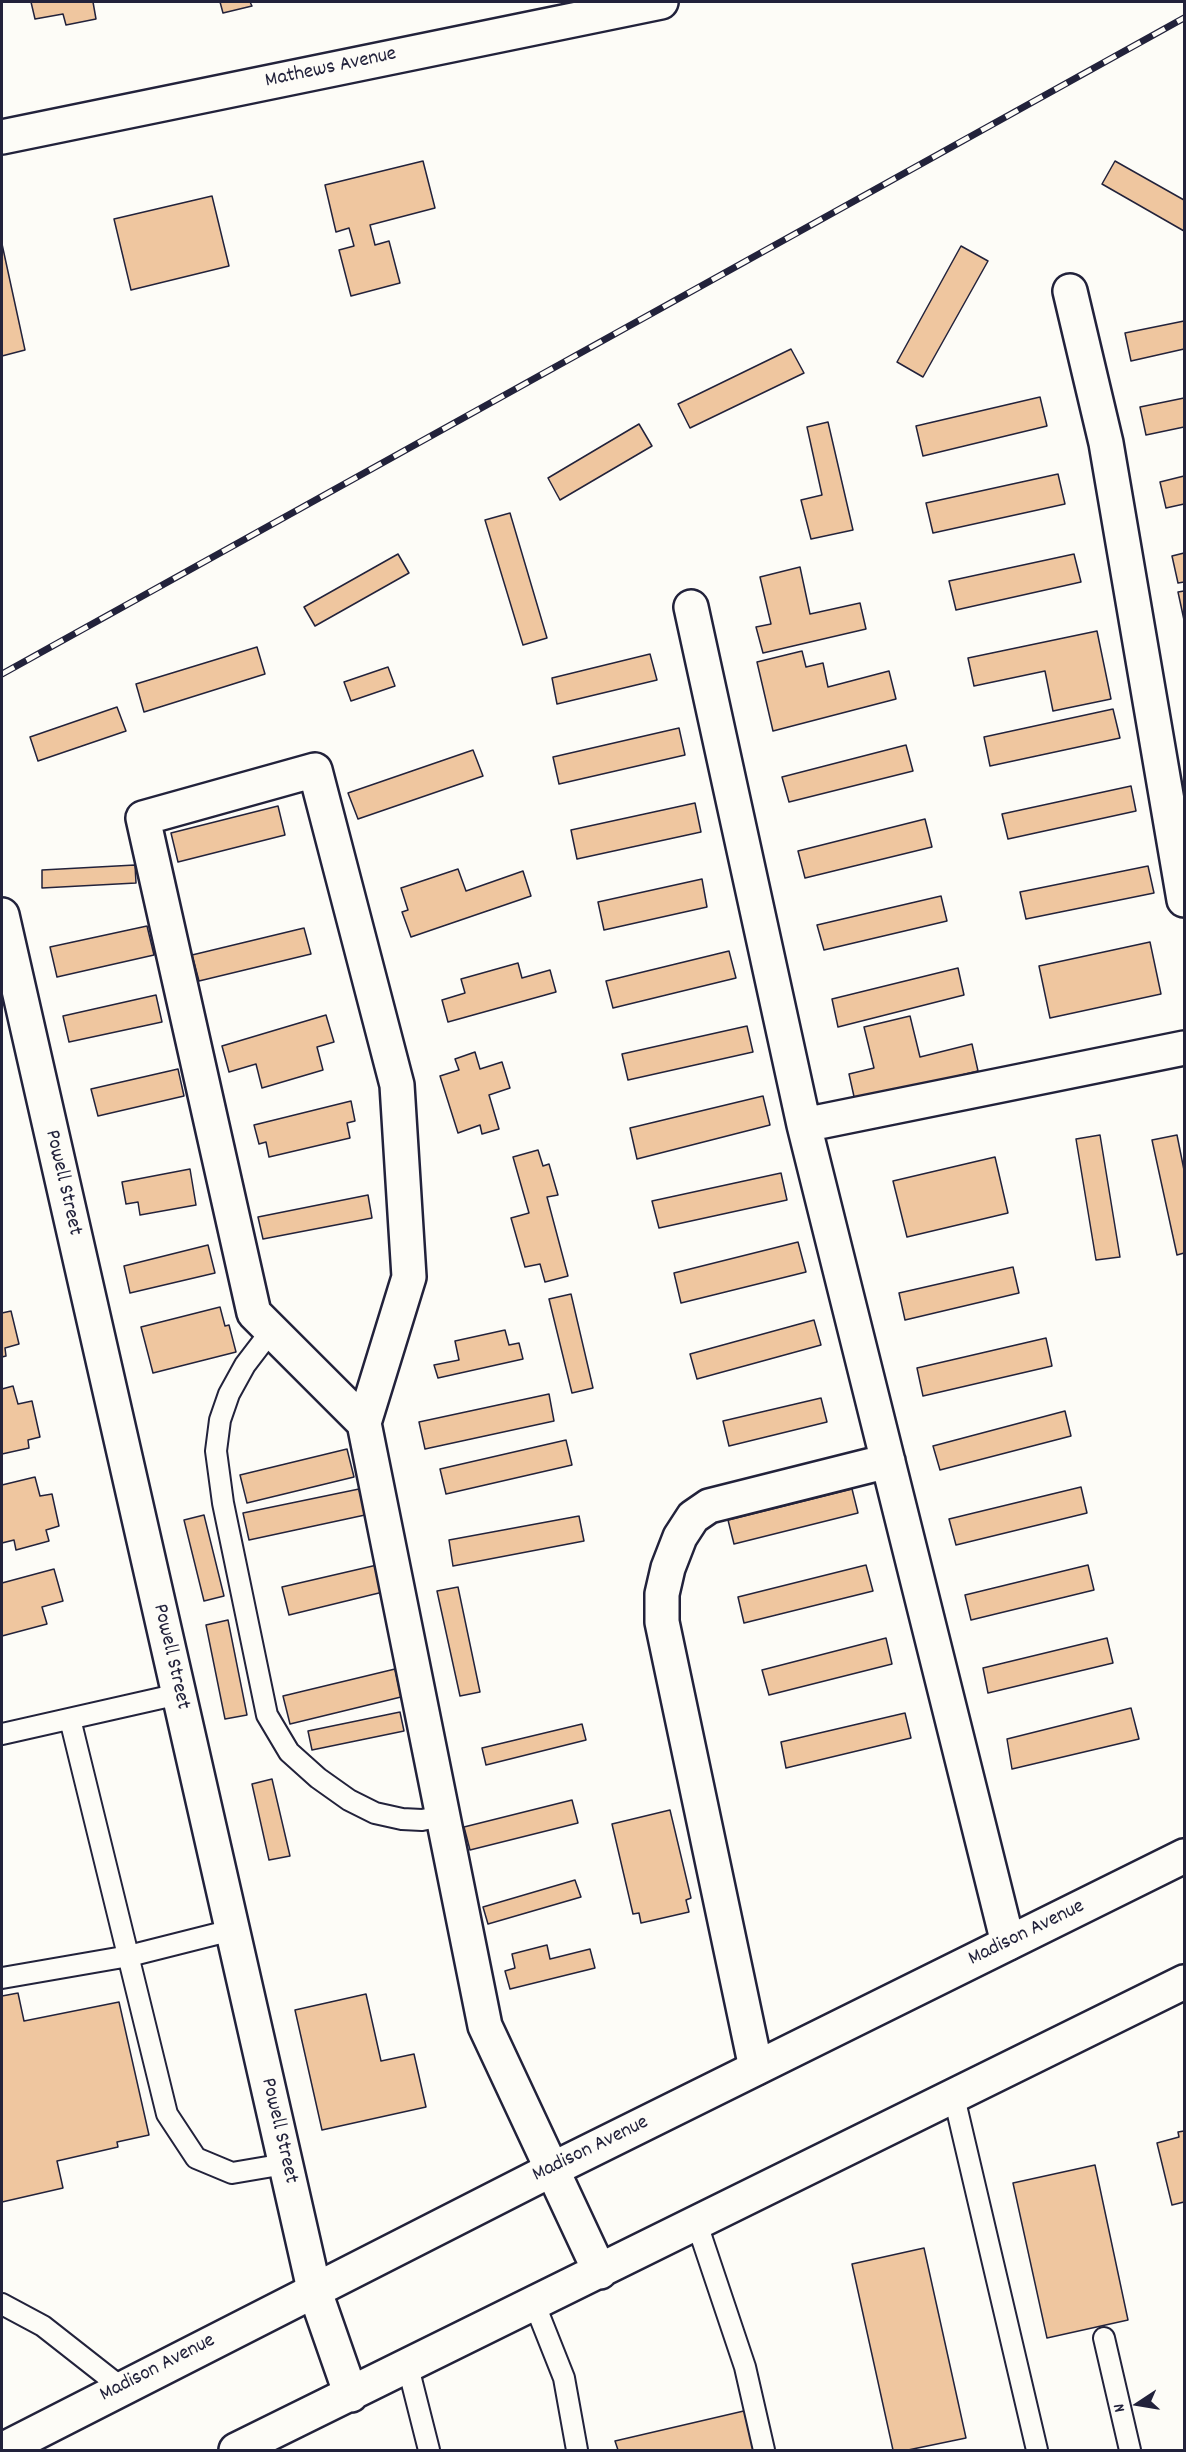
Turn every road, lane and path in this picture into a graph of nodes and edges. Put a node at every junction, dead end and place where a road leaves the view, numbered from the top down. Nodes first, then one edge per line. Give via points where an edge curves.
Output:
1 (661, 2) edge
2 (2, 137) edge
3 (1070, 291) dead end
4 (691, 607) dead end
5 (1185, 900) edge
6 (2, 915) edge
7 (1185, 1047) edge
8 (804, 1125) junction
9 (271, 1331) junction
10 (364, 1423) junction
11 (888, 1461) junction
12 (179, 1694) junction
13 (70, 1719) junction
14 (2, 1734) edge
15 (443, 1816) junction
16 (1185, 1856) edge
17 (232, 1930) junction
18 (1008, 1943) junction
19 (129, 1956) junction
20 (2, 1974) edge
21 (1185, 1982) edge
22 (756, 2068) junction
23 (954, 2097) junction
24 (285, 2164) junction
25 (550, 2170) junction
26 (698, 2224) junction
27 (600, 2272) junction
28 (314, 2289) junction
29 (2, 2304) edge
30 (535, 2305) junction
31 (1104, 2338) dead end
32 (408, 2367) junction
33 (122, 2388) junction
34 (351, 2395) junction
35 (2, 2450) edge
36 (236, 2451) edge
37 (429, 2451) edge
38 (577, 2451) edge
39 (764, 2451) edge
40 (1037, 2451) edge
41 (1131, 2451) edge

1 - 2 street, Mathews Avenue
3 - 5 street via 1106,444
4 - 8 street
6 - 12 street, Powell Street
7 - 8 street
8 - 11 street
9 - 10 street
9 - 10 street via 254,1313 143,818 315,770 397,1085 409,1277
9 - 15 lane via 229,1394 216,1451 267,1715 289,1752 349,1800 375,1813 402,1819
10 - 15 street
11 - 18 street
11 - 22 street via 709,1506 693,1517 680,1537 662,1594 662,1622
12 - 13 lane
12 - 17 street, Powell Street
13 - 14 lane
13 - 19 lane
15 - 25 street via 485,2026
16 - 18 street, Madison Avenue
17 - 19 lane
17 - 24 street, Powell Street
18 - 22 street, Madison Avenue
19 - 20 lane
19 - 24 lane via 167,2114 196,2158 232,2173
21 - 23 street
22 - 25 street, Madison Avenue
23 - 26 street
23 - 40 lane
24 - 28 street, Powell Street
25 - 27 street
25 - 28 street, Madison Avenue
26 - 27 street
26 - 39 lane via 745,2367
27 - 30 street
28 - 33 street, Madison Avenue
28 - 34 street, Powell Street
29 - 33 lane via 43,2326
30 - 32 street
30 - 38 lane via 564,2378
31 - 41 lane
32 - 34 street
32 - 37 lane
33 - 35 street, Madison Avenue
34 - 36 street

